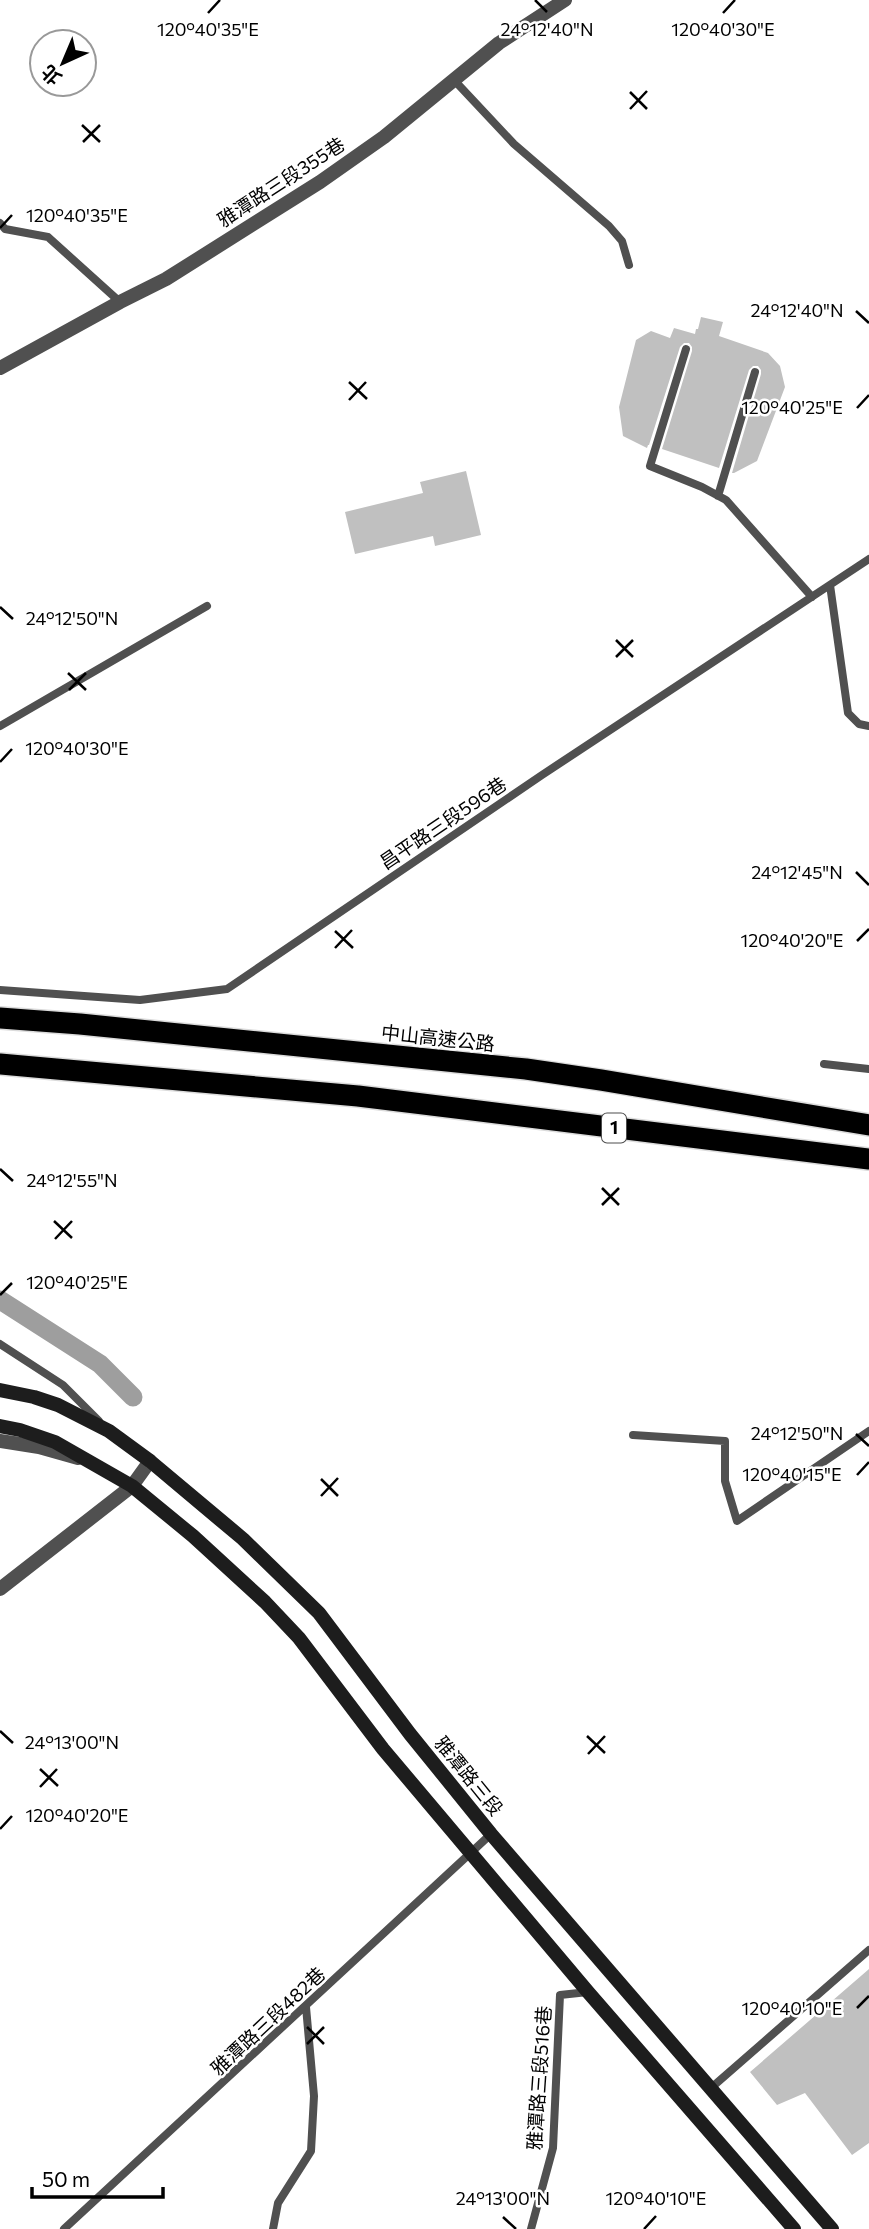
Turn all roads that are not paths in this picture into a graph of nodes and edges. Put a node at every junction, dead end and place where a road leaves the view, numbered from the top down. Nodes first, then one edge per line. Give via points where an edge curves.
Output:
1 (565, 0) edge
2 (454, 80) junction
3 (0, 223) edge
4 (629, 265) dead end
5 (120, 302) junction
6 (686, 349) dead end
7 (0, 368) edge
8 (755, 372) dead end
9 (718, 496) junction
10 (869, 559) edge
11 (830, 585) junction
12 (812, 597) junction
13 (206, 606) dead end
14 (0, 726) edge
15 (869, 726) edge
16 (0, 990) edge
17 (0, 1018) edge
18 (0, 1063) edge
19 (824, 1064) dead end
20 (869, 1069) edge
21 (869, 1125) edge
22 (869, 1159) edge
23 (0, 1343) edge
24 (0, 1390) edge
25 (0, 1426) edge
26 (109, 1431) junction
27 (869, 1431) edge
28 (633, 1435) dead end
29 (0, 1441) edge
30 (150, 1461) junction
31 (132, 1486) junction
32 (0, 1589) edge
33 (491, 1834) junction
34 (472, 1853) junction
35 (869, 1950) edge
36 (588, 1992) junction
37 (306, 2007) junction
38 (711, 2088) junction
39 (64, 2229) edge
40 (273, 2229) edge
41 (531, 2229) edge
42 (794, 2229) edge
43 (832, 2229) edge

1 - 2 street, 雅潭路三段355巷 via 499,43
2 - 4 lane via 514,144 609,226 622,241
2 - 5 street, 雅潭路三段355巷 via 320,182 166,279
3 - 5 lane via 5,229 48,237
5 - 7 street, 雅潭路三段355巷
6 - 9 lane via 650,466
8 - 9 lane
9 - 12 lane
10 - 11 lane, 昌平路三段596巷
11 - 12 lane, 昌平路三段596巷
11 - 15 lane via 848,713 859,724
12 - 16 lane, 昌平路三段596巷 via 227,989 140,1000
13 - 14 lane
17 - 21 highway, 中山高速公路 via 526,1069
18 - 22 highway, 1 via 358,1097
19 - 20 lane
23 - 26 lane via 63,1385
24 - 26 street, 雅潭路三段 via 58,1405
25 - 31 street via 55,1442
26 - 30 street, 雅潭路三段
27 - 28 lane via 737,1521 725,1481 725,1441
29 - 31 street via 78,1458
30 - 31 street
30 - 33 street, 雅潭路三段 via 243,1539 318,1613
31 - 32 street
31 - 34 street via 203,1545 299,1638 383,1749
33 - 34 lane, 雅潭路三段482巷
33 - 38 street, 雅潭路三段
34 - 36 street
34 - 37 lane, 雅潭路三段482巷
35 - 38 lane
36 - 41 lane, 雅潭路三段516巷 via 560,1996 553,2148
36 - 42 street
37 - 39 lane, 雅潭路三段482巷
37 - 40 lane via 314,2096 311,2151 278,2203
38 - 43 street, 雅潭路三段

